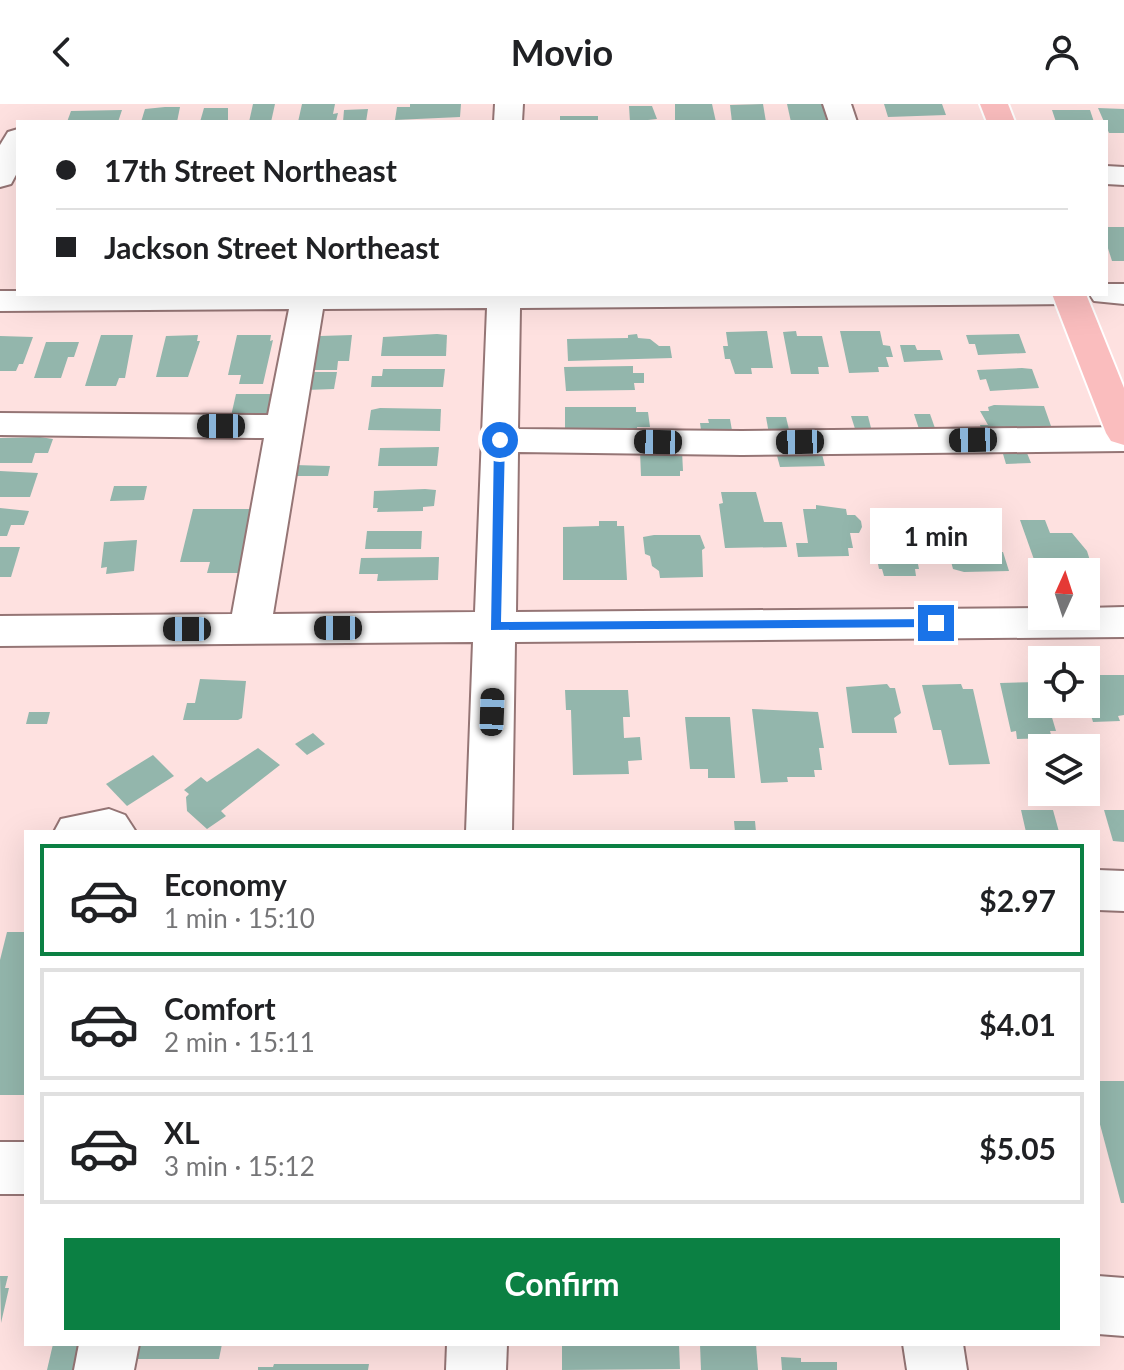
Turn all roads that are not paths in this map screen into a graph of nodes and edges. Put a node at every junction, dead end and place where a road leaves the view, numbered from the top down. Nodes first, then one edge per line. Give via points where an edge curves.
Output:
1 (16, 142) edge
2 (0, 178) edge
3 (504, 296) edge
4 (1072, 296) edge
5 (308, 299) junction
6 (0, 301) edge
7 (0, 424) edge
8 (284, 427) junction
9 (1124, 433) edge
10 (1124, 439) edge
11 (500, 440) junction
12 (1124, 622) edge
13 (495, 627) junction
14 (250, 629) junction
15 (0, 631) edge
16 (489, 830) edge
17 (1100, 890) edge
18 (1124, 891) edge
19 (0, 1168) edge
20 (24, 1168) edge
21 (1100, 1305) edge
22 (1124, 1307) edge
23 (109, 1346) edge
24 (477, 1346) edge
25 (933, 1346) edge
26 (104, 1370) edge
27 (476, 1370) edge
28 (937, 1370) edge

1 - 2 street
3 - 5 street
3 - 11 street
4 - 9 main road
5 - 6 street
5 - 8 street
7 - 8 street
8 - 14 street
10 - 11 street
11 - 13 street
12 - 13 street
13 - 14 street
13 - 16 street
14 - 15 street
17 - 18 street
19 - 20 street
21 - 22 street
23 - 26 street
24 - 27 street
25 - 28 street

